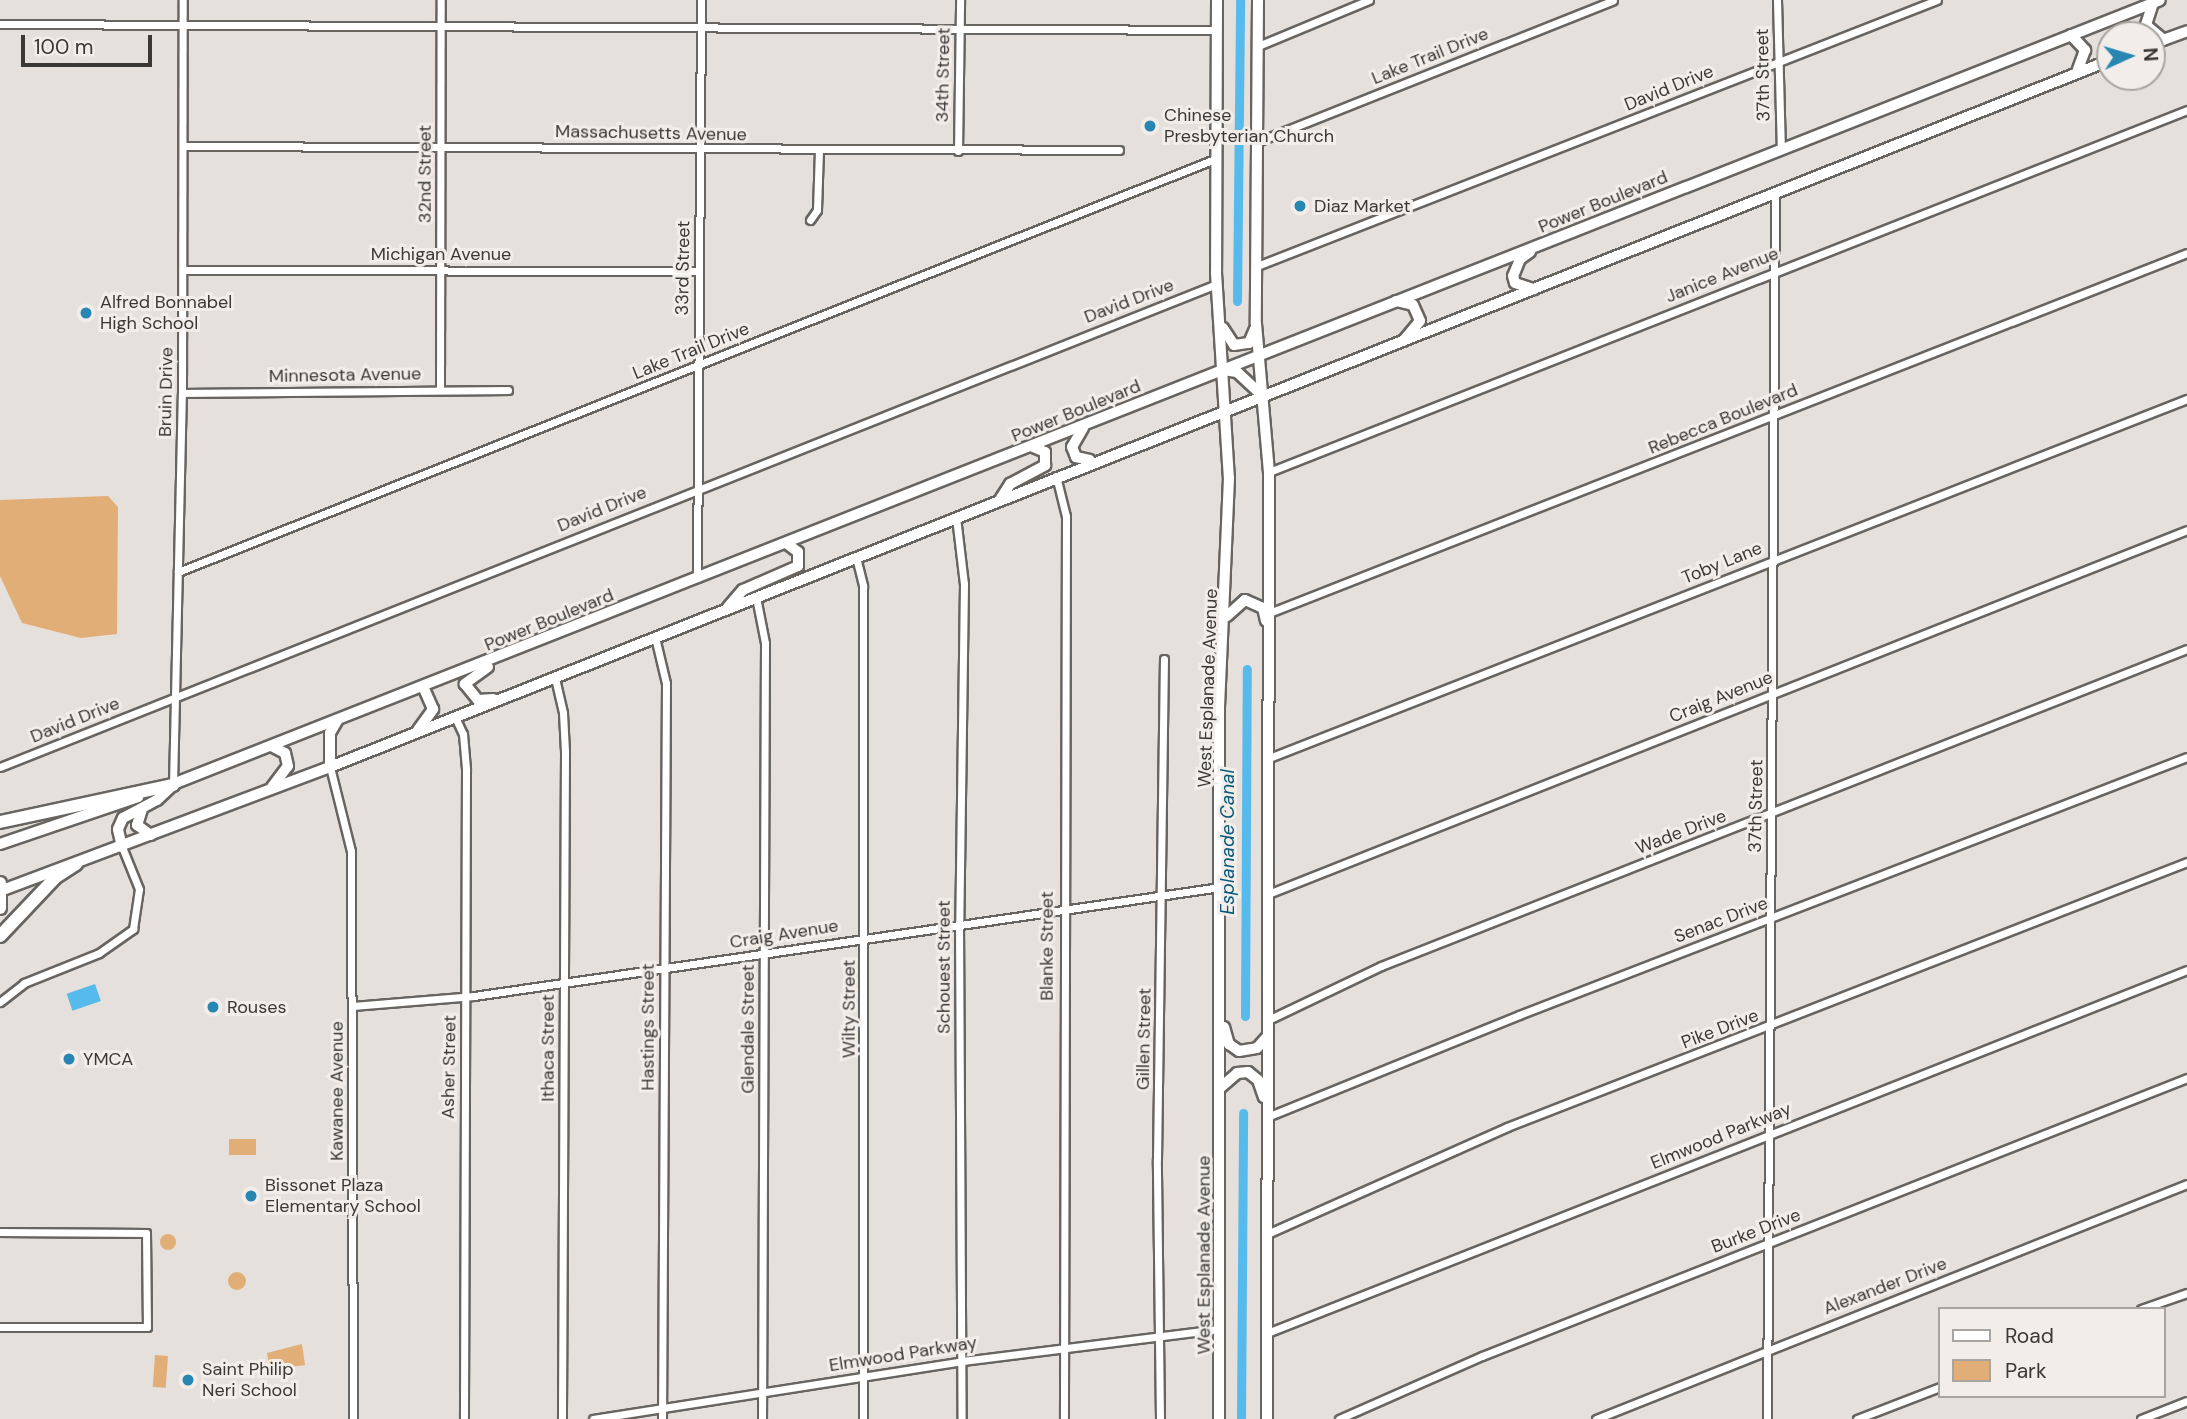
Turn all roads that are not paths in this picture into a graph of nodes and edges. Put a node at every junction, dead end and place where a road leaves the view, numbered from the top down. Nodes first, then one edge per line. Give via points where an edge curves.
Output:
1 (183, 0) edge
2 (441, 0) edge
3 (701, 0) edge
4 (960, 0) edge
5 (1217, 0) edge
6 (1258, 0) edge
7 (1369, 0) edge
8 (1613, 0) edge
9 (1777, 0) edge
10 (1937, 0) edge
11 (2157, 1) edge
12 (2148, 21) edge
13 (0, 24) edge
14 (182, 25) junction
15 (441, 26) junction
16 (701, 27) junction
17 (960, 29) junction
18 (1217, 30) junction
19 (2187, 31) edge
20 (2071, 35) junction
21 (2166, 39) edge
22 (1258, 46) junction
23 (1777, 61) junction
24 (2096, 65) edge
25 (2077, 72) junction
26 (2187, 110) edge
27 (1257, 142) junction
28 (183, 146) junction
29 (441, 147) junction
30 (1781, 149) junction
31 (701, 150) junction
32 (819, 150) junction
33 (1119, 150) dead end
34 (958, 151) junction
35 (1215, 159) junction
36 (1775, 194) junction
37 (810, 220) dead end
38 (1545, 242) junction
39 (2187, 253) edge
40 (1257, 266) junction
41 (440, 269) junction
42 (183, 270) junction
43 (1776, 270) junction
44 (699, 271) junction
45 (1217, 284) junction
46 (1536, 289) junction
47 (1396, 301) junction
48 (1219, 318) junction
49 (1256, 324) junction
50 (1403, 342) junction
51 (1259, 355) junction
52 (697, 365) junction
53 (1222, 370) junction
54 (440, 390) junction
55 (508, 390) dead end
56 (182, 393) junction
57 (1263, 395) junction
58 (2187, 398) edge
59 (1225, 410) junction
60 (1775, 415) junction
61 (1089, 423) junction
62 (1031, 446) junction
63 (1097, 459) junction
64 (1269, 472) junction
65 (1055, 475) junction
66 (697, 489) junction
67 (1001, 498) junction
68 (956, 517) junction
69 (2187, 530) edge
70 (786, 543) junction
71 (856, 558) junction
72 (1774, 559) junction
73 (178, 572) junction
74 (697, 578) junction
75 (756, 597) junction
76 (727, 608) junction
77 (1269, 612) junction
78 (1227, 617) junction
79 (1269, 635) junction
80 (655, 637) junction
81 (2187, 649) edge
82 (495, 658) junction
83 (1164, 659) dead end
84 (555, 678) junction
85 (423, 687) junction
86 (1773, 693) junction
87 (175, 697) junction
88 (500, 699) junction
89 (455, 717) junction
90 (337, 721) junction
91 (415, 733) junction
92 (273, 747) junction
93 (2187, 757) edge
94 (1269, 758) junction
95 (0, 767) edge
96 (330, 767) junction
97 (173, 785) junction
98 (269, 790) junction
99 (142, 808) junction
100 (1772, 814) junction
101 (0, 822) edge
102 (151, 835) junction
103 (0, 844) edge
104 (122, 847) junction
105 (2187, 862) edge
106 (76, 864) junction
107 (1220, 887) junction
108 (1, 888) edge
109 (1268, 894) junction
110 (1162, 895) junction
111 (0, 908) edge
112 (1062, 908) junction
113 (1771, 918) junction
114 (959, 923) junction
115 (0, 936) edge
116 (866, 937) junction
117 (765, 953) junction
118 (664, 968) junction
119 (2187, 970) edge
120 (564, 984) junction
121 (465, 998) junction
122 (0, 1002) edge
123 (353, 1006) junction
124 (1220, 1013) junction
125 (1268, 1020) junction
126 (1769, 1027) junction
127 (1267, 1037) junction
128 (2187, 1078) edge
129 (1220, 1088) junction
130 (1267, 1104) junction
131 (1267, 1117) junction
132 (1768, 1134) junction
133 (2187, 1184) edge
134 (0, 1232) edge
135 (1267, 1234) junction
136 (1768, 1243) junction
137 (2187, 1293) edge
138 (2147, 1307) edge
139 (0, 1327) edge
140 (1219, 1329) junction
141 (1267, 1333) junction
142 (1159, 1336) junction
143 (1064, 1347) junction
144 (1768, 1350) junction
145 (962, 1361) junction
146 (863, 1376) junction
147 (1938, 1388) edge
148 (763, 1392) junction
149 (2187, 1401) edge
150 (662, 1408) junction
151 (353, 1419) edge
152 (464, 1419) edge
153 (562, 1419) edge
154 (593, 1419) edge
155 (662, 1419) edge
156 (762, 1419) edge
157 (863, 1419) edge
158 (962, 1419) edge
159 (1064, 1419) edge
160 (1160, 1419) edge
161 (1219, 1419) edge
162 (1268, 1419) edge
163 (1339, 1419) edge
164 (1595, 1419) edge
165 (1767, 1419) edge
166 (1857, 1419) edge
167 (2141, 1419) edge

1 - 14 street, Bruin Drive
2 - 15 street, 32nd Street
3 - 16 street, 33rd Street
4 - 17 street, 34th Street
5 - 18 main road, West Esplanade Avenue
6 - 22 main road
7 - 22 street
8 - 27 street, Lake Trail Drive
9 - 23 street, 37th Street
10 - 23 street, David Drive
11 - 12 main road
11 - 20 main road, Power Boulevard
13 - 14 street
14 - 15 street
14 - 28 street, Bruin Drive
15 - 16 street
15 - 29 street, 32nd Street
16 - 17 street
16 - 31 street, 33rd Street
17 - 18 street
17 - 34 street, 34th Street
18 - 35 main road, West Esplanade Avenue
19 - 21 main road
20 - 25 main road via 2085,50
20 - 30 main road, Power Boulevard
22 - 27 main road
23 - 30 street, 37th Street
23 - 40 street, David Drive
24 - 25 main road
25 - 36 main road
26 - 43 street, Janice Avenue
27 - 40 main road
28 - 29 street, Massachusetts Avenue
28 - 42 street, Bruin Drive
29 - 31 street, Massachusetts Avenue
29 - 41 street, 32nd Street
30 - 38 main road, Power Boulevard
31 - 32 street, Massachusetts Avenue
31 - 44 street, 33rd Street
32 - 34 street, Massachusetts Avenue
32 - 37 street via 817,210
33 - 34 street, Massachusetts Avenue
35 - 45 main road, West Esplanade Avenue
35 - 52 street, Lake Trail Drive
36 - 43 street, 37th Street
36 - 46 main road
38 - 46 main road via 1514,268 1515,283
38 - 47 main road, Power Boulevard
39 - 60 street, Rebecca Boulevard
40 - 49 main road
41 - 42 street, Michigan Avenue
41 - 44 street, Michigan Avenue
41 - 54 street, 32nd Street
42 - 56 street, Bruin Drive
43 - 60 street, 37th Street
43 - 64 street, Janice Avenue
44 - 52 street, 33rd Street
45 - 48 main road, West Esplanade Avenue
45 - 66 street, David Drive
46 - 50 main road
47 - 50 main road via 1413,305 1420,321
47 - 51 main road, Power Boulevard
48 - 49 main road via 1234,345 1248,343
48 - 53 main road, West Esplanade Avenue
49 - 51 main road
50 - 57 main road
51 - 53 main road, Power Boulevard
51 - 57 main road
52 - 66 street, 33rd Street
52 - 73 street, Lake Trail Drive
53 - 57 main road via 1237,372
53 - 59 main road, West Esplanade Avenue
53 - 61 main road, Power Boulevard
54 - 55 street, Minnesota Avenue
54 - 56 street, Minnesota Avenue
56 - 73 street, Bruin Drive
57 - 59 main road
57 - 64 main road
58 - 72 street, Toby Lane
59 - 63 main road
59 - 78 main road, West Esplanade Avenue
60 - 72 street, 37th Street
60 - 77 street, Rebecca Boulevard
61 - 62 main road, Power Boulevard
61 - 63 main road via 1072,447 1083,460
62 - 67 main road via 1045,452 1045,466 1010,484
62 - 70 main road, Power Boulevard
63 - 65 main road
64 - 77 main road
65 - 67 main road
65 - 112 street, Blanke Street via 1066,516
66 - 74 street, 33rd Street
66 - 87 street, David Drive
67 - 68 main road
68 - 71 main road
68 - 114 street, Schouest Street via 964,584
69 - 86 street, Craig Avenue
70 - 74 main road, Power Boulevard
70 - 76 main road via 799,551 798,566 743,590
71 - 75 main road
71 - 116 street, Wilty Street via 863,586
72 - 86 street, 37th Street
72 - 94 street, Toby Lane
73 - 87 street, Bruin Drive
74 - 82 main road, Power Boulevard
75 - 76 main road
75 - 117 street, Glendale Street via 765,643
76 - 80 main road
77 - 79 main road
78 - 79 main road via 1237,604 1254,601 1263,608
78 - 107 main road, West Esplanade Avenue via 1219,708
79 - 94 main road
80 - 84 main road
80 - 118 street, Hastings Street via 666,683
81 - 100 street, Wade Drive
82 - 85 main road, Power Boulevard
82 - 88 main road via 466,684 478,699
83 - 110 street, Gillen Street
84 - 88 main road
84 - 120 street, Ithaca Street via 565,752
85 - 90 main road, Power Boulevard
85 - 91 main road via 433,709
86 - 100 street, 37th Street
86 - 109 street, Craig Avenue
87 - 95 street, David Drive
87 - 97 street, Bruin Drive
88 - 89 main road
89 - 91 main road
89 - 121 street, Asher Street via 463,734 466,770
90 - 92 main road, Power Boulevard
90 - 96 main road via 330,733
91 - 96 main road
92 - 97 main road, Power Boulevard
92 - 98 main road via 285,753 288,766
93 - 113 street, Senac Drive
94 - 109 main road
96 - 98 main road
96 - 123 street, Kawanee Avenue via 351,851
97 - 99 main road
97 - 101 highway
97 - 103 main road, Power Boulevard
98 - 102 main road
99 - 102 main road via 137,825
99 - 104 main road via 123,818 117,829
100 - 113 street, 37th Street
100 - 125 street, Wade Drive via 1381,966
102 - 104 main road
104 - 106 main road
104 - 122 street via 139,889 133,929 99,953 24,983
105 - 126 street, Pike Drive
106 - 108 main road
106 - 115 highway via 56,877
107 - 110 street, Craig Avenue
107 - 124 main road, West Esplanade Avenue
108 - 111 highway
109 - 125 main road
110 - 112 street, Craig Avenue
110 - 142 street, Gillen Street
112 - 114 street, Craig Avenue
112 - 143 street, Blanke Street
113 - 126 street, 37th Street
113 - 131 street, Senac Drive
114 - 116 street, Craig Avenue
114 - 145 street, Schouest Street
116 - 117 street, Craig Avenue
116 - 146 street, Wilty Street
117 - 118 street, Craig Avenue
117 - 148 street, Glendale Street
118 - 120 street, Craig Avenue
118 - 150 street, Hastings Street
119 - 132 street, Elmwood Parkway
120 - 121 street, Craig Avenue
120 - 153 street, Ithaca Street
121 - 123 street, Craig Avenue
121 - 152 street, Asher Street
123 - 151 street, Kawanee Avenue
124 - 127 main road via 1229,1044 1239,1051 1257,1048
124 - 129 main road, West Esplanade Avenue
125 - 127 main road
126 - 132 street, 37th Street
126 - 135 street, Pike Drive via 1507,1127
127 - 130 main road
128 - 136 street, Burke Drive
129 - 130 main road via 1237,1073 1248,1072 1258,1080
129 - 140 main road, West Esplanade Avenue
130 - 131 main road
131 - 135 main road
132 - 136 street, 37th Street
132 - 141 street, Elmwood Parkway
133 - 144 street, Alexander Drive
134 - 139 street via 146,1233 147,1327
135 - 141 main road
136 - 144 street, 37th Street
136 - 163 street, Burke Drive via 1482,1356
137 - 138 street
140 - 142 street, Elmwood Parkway
140 - 161 main road, West Esplanade Avenue
141 - 162 main road
142 - 143 street, Elmwood Parkway
142 - 160 street, Gillen Street
143 - 145 street, Elmwood Parkway
143 - 159 street, Blanke Street
144 - 164 street, Alexander Drive
144 - 165 street, 37th Street
145 - 146 street, Elmwood Parkway
145 - 158 street, Schouest Street
146 - 148 street, Elmwood Parkway
146 - 157 street, Wilty Street
147 - 166 street
148 - 150 street, Elmwood Parkway
148 - 156 street, Glendale Street
149 - 167 street
150 - 154 street, Elmwood Parkway
150 - 155 street, Hastings Street

